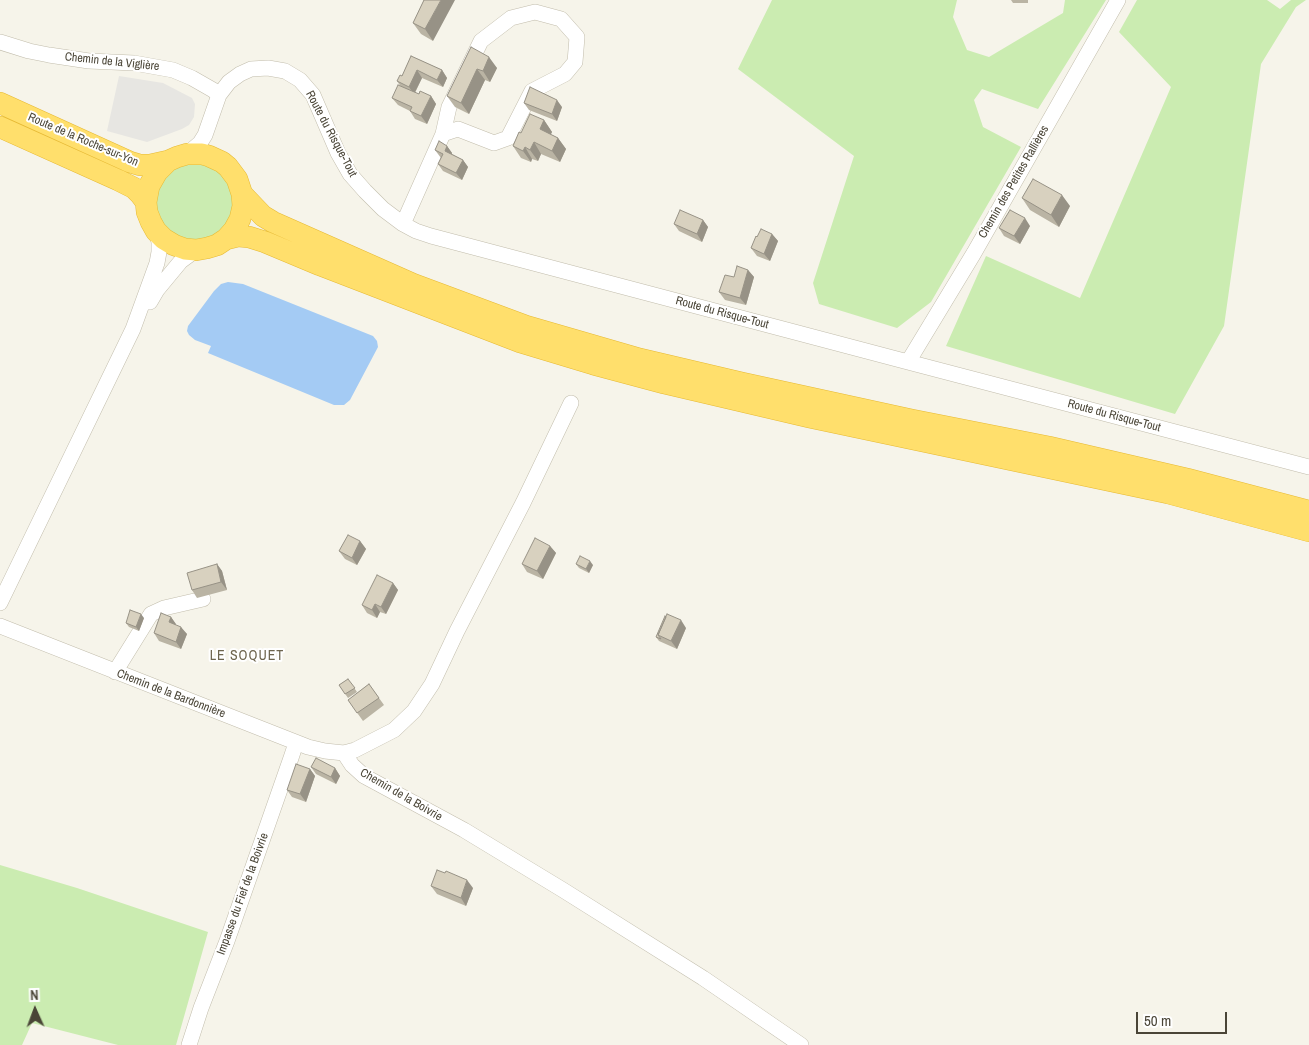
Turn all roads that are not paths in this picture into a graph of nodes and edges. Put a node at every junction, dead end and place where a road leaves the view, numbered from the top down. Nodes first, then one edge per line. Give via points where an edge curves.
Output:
1 (1118, 0) edge
2 (0, 42) edge
3 (219, 95) junction
4 (0, 103) edge
5 (212, 119) junction
6 (0, 127) edge
7 (443, 134) junction
8 (178, 158) junction
9 (222, 162) junction
10 (242, 194) junction
11 (146, 202) junction
12 (403, 224) junction
13 (156, 231) junction
14 (226, 239) junction
15 (196, 250) junction
16 (133, 329) junction
17 (908, 362) junction
18 (571, 403) dead end
19 (1309, 467) edge
20 (1309, 511) edge
21 (1309, 531) edge
22 (204, 599) dead end
23 (0, 603) edge
24 (0, 626) edge
25 (115, 672) junction
26 (296, 743) junction
27 (344, 753) junction
28 (189, 1045) edge
29 (801, 1045) edge

1 - 17 street, Chemin des Petites Rallières
2 - 3 street, Chemin de la Viglière via 50,55 173,70
3 - 5 street
3 - 12 street, Route du Risque-Tout via 229,82 251,69 285,71 300,80 313,95 350,174 377,203
4 - 8 highway, Route de la Roche-sur-Yon via 130,162 150,165
5 - 8 street via 200,143
5 - 9 street via 212,140
6 - 11 highway, Route de la Roche-sur-Yon via 134,188
7 - 7 street via 458,129 494,143 508,138 532,91 565,74 575,62 578,37 561,19 535,12 511,18 481,41 450,107
7 - 12 street
8 - 9 highway via 202,154
8 - 11 highway via 156,172
9 - 10 highway via 233,173
10 - 14 highway via 240,219
10 - 20 highway via 273,222 413,284 526,326 640,359 1049,447
11 - 13 highway
12 - 17 street, Route du Risque-Tout via 431,236
13 - 15 highway via 174,245
13 - 16 street via 159,242 157,263
14 - 15 highway via 217,245
14 - 21 highway via 238,236 265,242 520,342 610,369 809,417 1168,493
15 - 16 street via 176,266
16 - 23 street
17 - 19 street, Route du Risque-Tout
18 - 27 street, Chemin de la Boivrie via 432,684 414,711 394,730
22 - 25 street via 151,614
24 - 25 street, Chemin de la Bardonnière
25 - 26 street, Chemin de la Bardonnière
26 - 27 street, Chemin de la Bardonnière
26 - 28 street, Impasse du Fief de la Boivrie
27 - 29 street, Chemin de la Boivrie via 364,776 464,830 563,890 703,978

